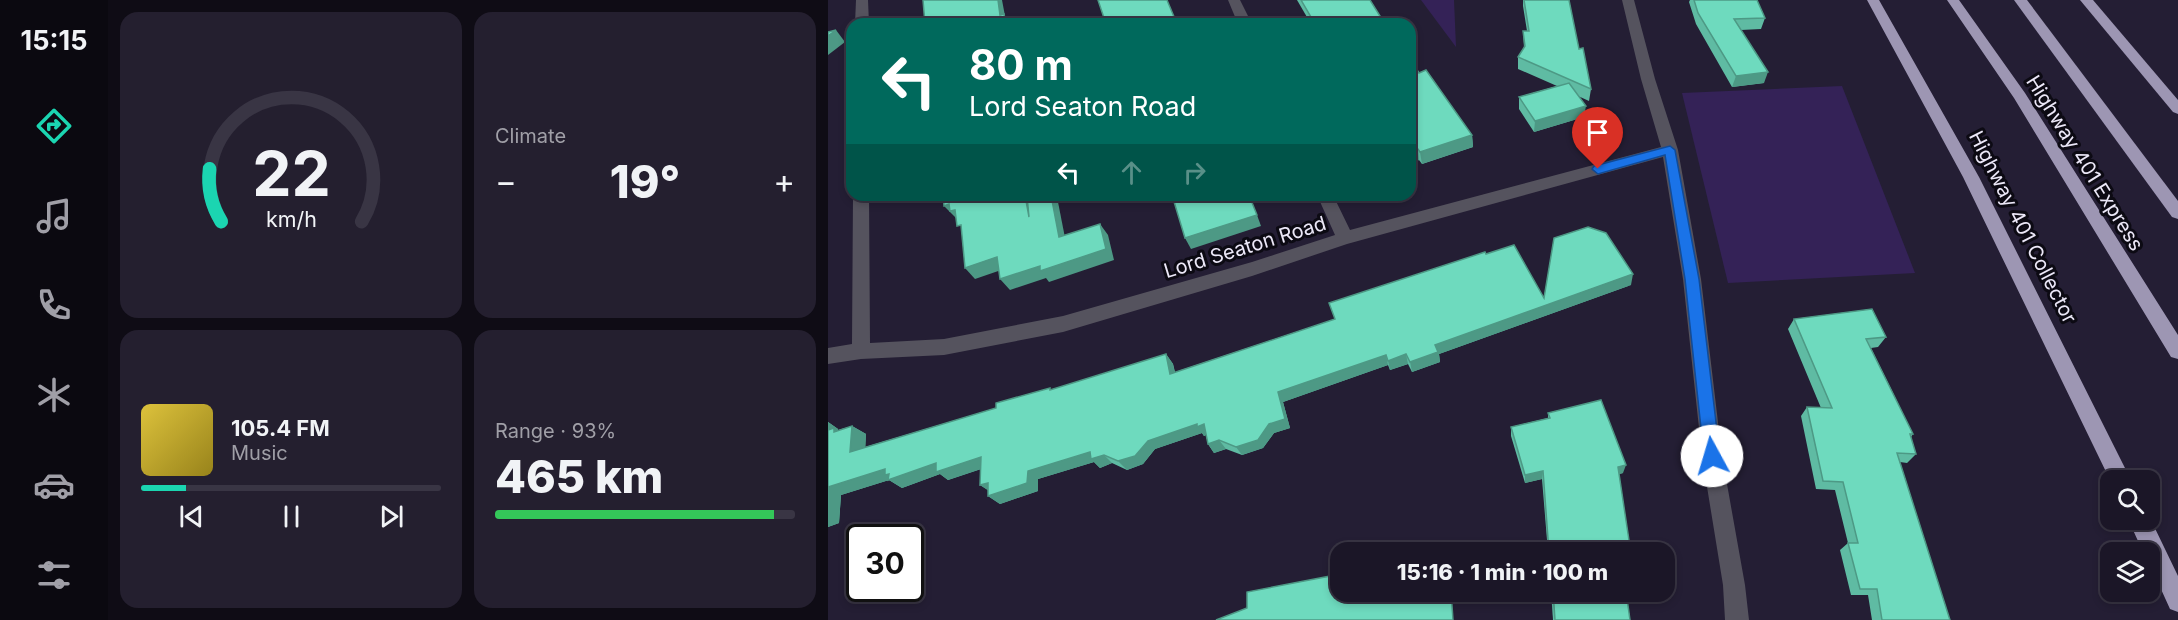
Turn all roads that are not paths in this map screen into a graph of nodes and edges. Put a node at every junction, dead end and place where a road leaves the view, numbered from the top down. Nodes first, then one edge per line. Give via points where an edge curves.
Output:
1 (862, 0) edge
2 (1234, 0) edge
3 (1628, 0) edge
4 (1873, 0) edge
5 (1953, 0) edge
6 (2020, 0) edge
7 (2086, 0) edge
8 (862, 18) edge
9 (1242, 18) edge
10 (2178, 109) edge
11 (1670, 150) junction
12 (861, 201) edge
13 (1328, 201) edge
14 (2178, 213) edge
15 (1346, 238) junction
16 (861, 351) junction
17 (2178, 351) edge
18 (828, 356) edge
19 (2116, 470) edge
20 (2144, 530) edge
21 (2178, 601) edge
22 (1737, 620) edge

1 - 8 street
2 - 9 street
3 - 11 street
4 - 19 highway, Highway 401 Collector via 2007,245
5 - 17 highway, Highway 401 Express via 2020,96
6 - 14 highway, Highway 401 Express
7 - 10 highway
11 - 15 street, Lord Seaton Road
11 - 22 street via 1692,279 1712,456
12 - 16 street
13 - 15 street
15 - 16 street, Lord Seaton Road via 1063,324 944,347
16 - 18 street, Lord Seaton Road
20 - 21 highway

